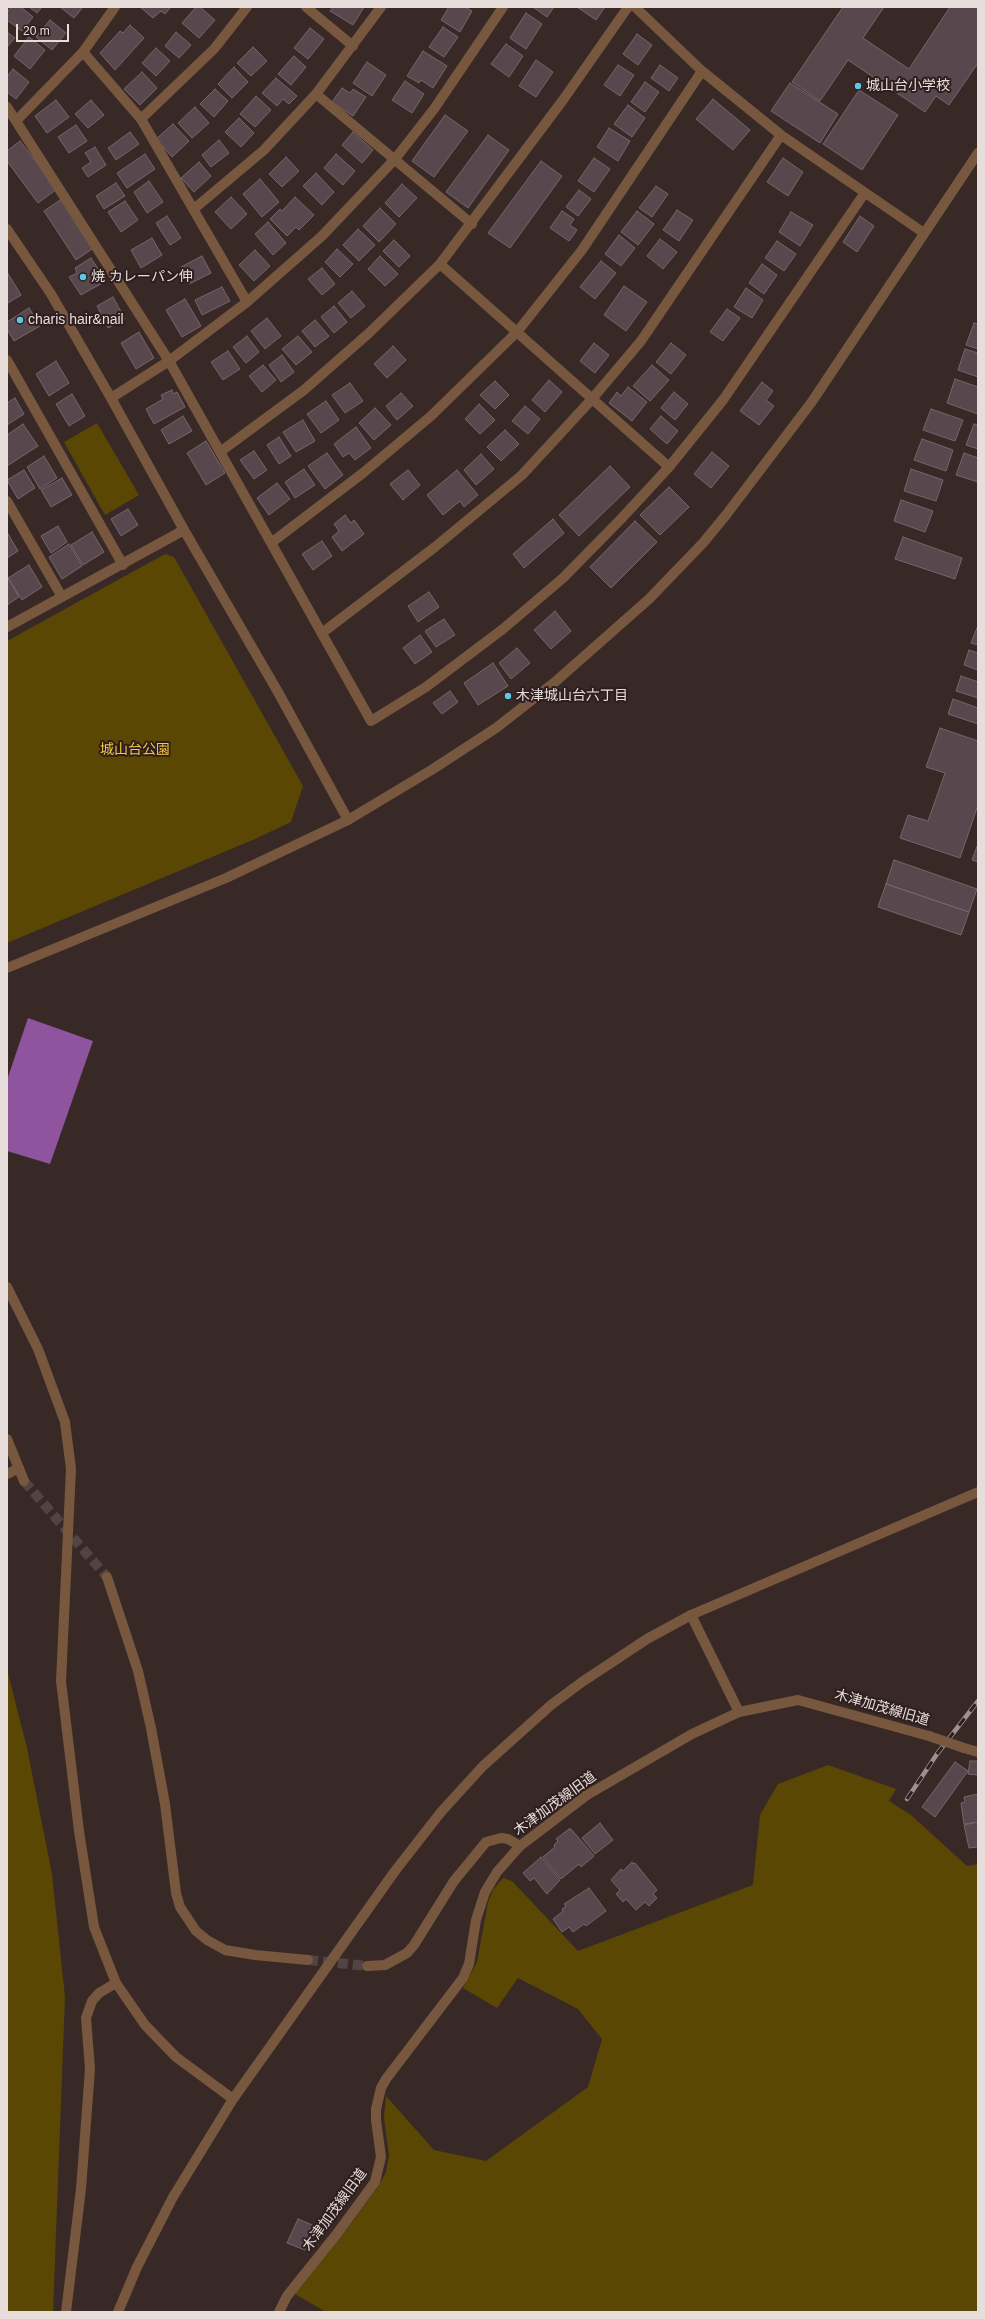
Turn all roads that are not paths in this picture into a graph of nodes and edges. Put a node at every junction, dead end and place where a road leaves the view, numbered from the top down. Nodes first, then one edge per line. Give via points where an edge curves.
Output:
1 (115, 7) edge
2 (247, 7) edge
3 (306, 7) edge
4 (381, 7) edge
5 (503, 7) edge
6 (628, 7) edge
7 (635, 7) edge
8 (353, 46) junction
9 (83, 52) junction
10 (702, 72) junction
11 (316, 94) junction
12 (7, 107) edge
13 (141, 119) junction
14 (17, 120) junction
15 (781, 134) junction
16 (978, 153) edge
17 (395, 159) junction
18 (864, 194) junction
19 (195, 208) junction
20 (472, 224) junction
21 (7, 229) edge
22 (924, 233) junction
23 (440, 264) junction
24 (247, 302) junction
25 (517, 332) junction
26 (7, 360) edge
27 (170, 361) junction
28 (111, 398) junction
29 (592, 399) junction
30 (220, 452) junction
31 (669, 467) junction
32 (7, 501) edge
33 (184, 530) junction
34 (271, 543) junction
35 (123, 565) junction
36 (62, 597) junction
37 (7, 627) edge
38 (322, 633) junction
39 (348, 820) junction
40 (7, 968) edge
41 (7, 1288) edge
42 (7, 1439) edge
43 (19, 1468) junction
44 (7, 1474) edge
45 (24, 1481) tunnel mouth
46 (978, 1492) edge
47 (107, 1578) tunnel mouth
48 (691, 1615) junction
49 (739, 1712) junction
50 (978, 1752) edge
51 (520, 1846) junction
52 (308, 1960) tunnel mouth
53 (366, 1966) tunnel mouth
54 (116, 1983) junction
55 (233, 2099) junction
56 (66, 2312) edge
57 (118, 2312) edge
58 (279, 2312) edge

1 - 9 street
2 - 13 street via 214,49
3 - 8 street
4 - 8 street
5 - 17 street via 434,109
6 - 20 street
7 - 10 street
8 - 11 street
9 - 13 street
9 - 14 street
10 - 15 street
10 - 25 street via 582,250
11 - 17 street
11 - 19 street via 264,150
12 - 14 street
13 - 19 street
14 - 27 street
15 - 18 street
15 - 29 street via 641,341
16 - 22 street
17 - 20 street
17 - 24 street via 322,236
18 - 22 street
18 - 31 street via 728,394
19 - 24 street
20 - 23 street
21 - 28 street via 51,294
22 - 39 street via 812,404 703,543 649,599 555,682 496,728
23 - 25 street
23 - 30 street via 304,390
24 - 27 street
25 - 29 street
25 - 34 street via 431,416 363,473
26 - 35 street
27 - 28 street
27 - 30 street
28 - 33 street
29 - 31 street
29 - 38 street via 522,475 435,547
30 - 34 street
31 - 38 street via 622,519 556,584 426,687 370,721
32 - 36 street
33 - 35 street
33 - 39 street via 278,692
34 - 38 street
35 - 36 street
36 - 37 street
39 - 40 street via 233,875
41 - 54 street via 38,1349 65,1422 71,1469 61,1681 90,1910 99,1944
42 - 43 street
43 - 44 street
43 - 45 street
46 - 48 street
47 - 52 street via 138,1671 151,1728 180,1907 196,1931 225,1950
48 - 49 street
48 - 55 street via 647,1639 582,1682 522,1730 483,1766 441,1812 395,1871
49 - 50 street, 木津加茂線旧道, bridge via 798,1700
49 - 51 street, 木津加茂線旧道 via 692,1734 587,1795
51 - 53 street via 501,1838 486,1842 454,1881 407,1953 385,1965
51 - 58 street, 木津加茂線旧道 via 497,1872 485,1892 476,1920 469,1964 463,1978 381,2088 376,2120 381,2157 375,2182 287,2296
54 - 55 street via 132,2009 159,2041 195,2072
54 - 56 street via 99,1993 92,2001 86,2018 89,2076 81,2188
55 - 57 street via 166,2210

